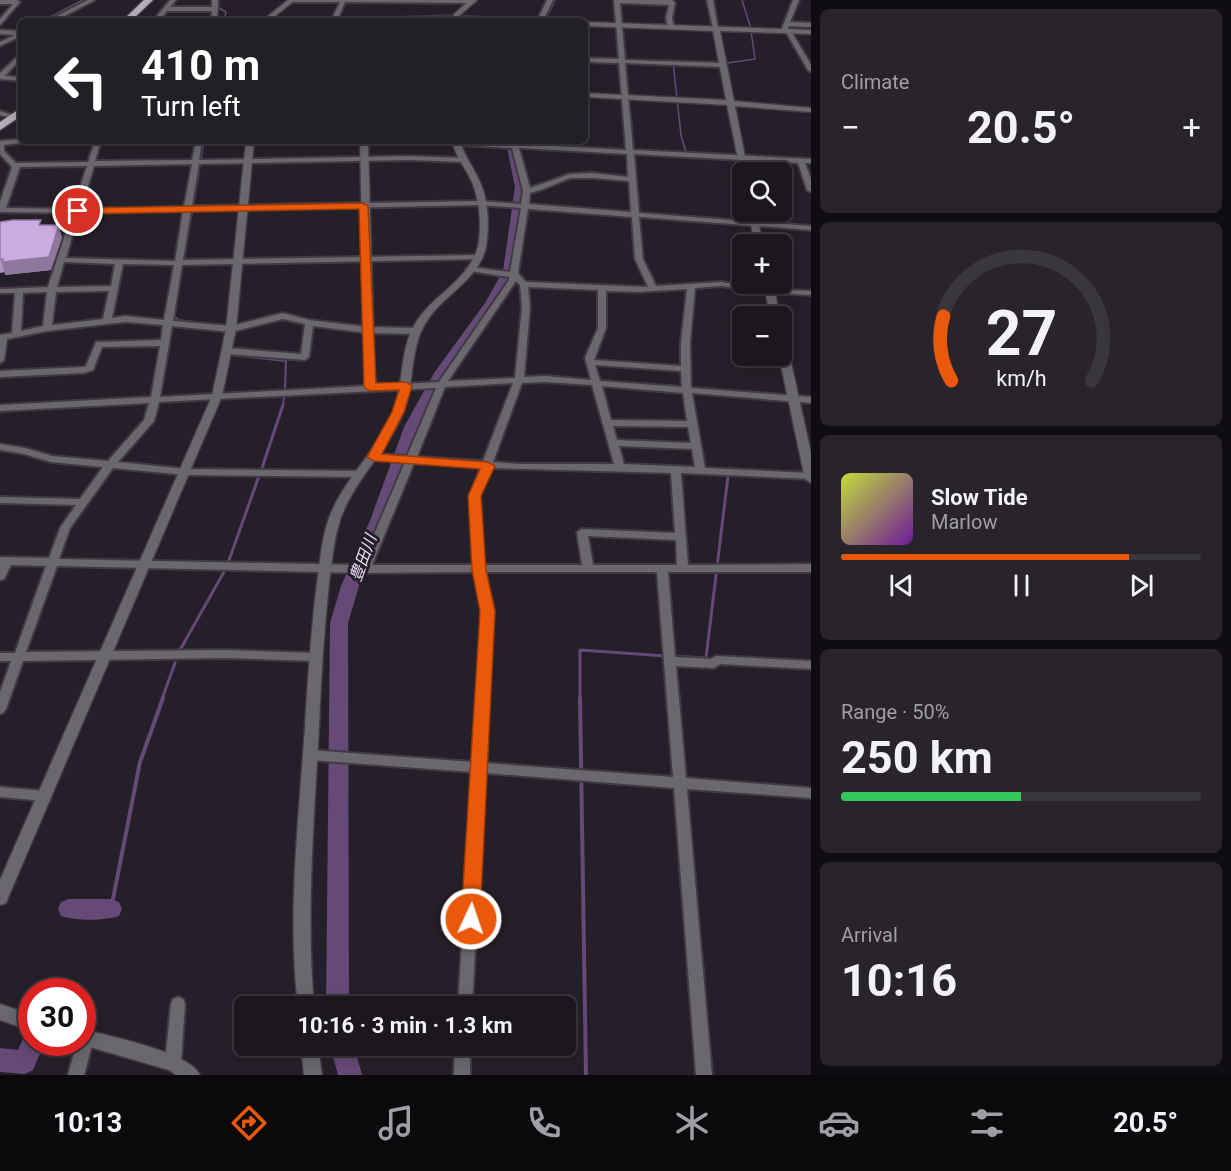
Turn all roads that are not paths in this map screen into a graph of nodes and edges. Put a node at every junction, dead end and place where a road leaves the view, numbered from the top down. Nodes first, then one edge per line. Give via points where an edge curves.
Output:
1 (92, 0) edge
2 (149, 0) edge
3 (173, 0) edge
4 (214, 0) edge
5 (293, 0) edge
6 (396, 0) edge
7 (550, 0) edge
8 (617, 0) edge
9 (710, 0) edge
10 (796, 0) edge
11 (18, 1) edge
12 (344, 1) edge
13 (474, 1) edge
14 (670, 1) edge
15 (0, 2) edge
16 (165, 9) junction
17 (213, 9) junction
18 (56, 18) edge
19 (129, 18) edge
20 (158, 18) edge
21 (214, 18) edge
22 (269, 18) edge
23 (336, 18) edge
24 (390, 18) edge
25 (455, 18) edge
26 (541, 18) edge
27 (1, 21) edge
28 (588, 24) edge
29 (619, 25) junction
30 (811, 25) edge
31 (671, 27) junction
32 (716, 28) junction
33 (786, 28) junction
34 (0, 32) edge
35 (811, 32) edge
36 (18, 34) edge
37 (18, 35) edge
38 (0, 44) edge
39 (18, 58) edge
40 (588, 60) edge
41 (622, 61) junction
42 (723, 65) junction
43 (810, 67) edge
44 (0, 77) edge
45 (18, 79) edge
46 (588, 95) edge
47 (626, 97) junction
48 (732, 103) junction
49 (811, 110) edge
50 (0, 113) edge
51 (13, 120) edge
52 (18, 141) edge
53 (1, 142) edge
54 (97, 144) edge
55 (199, 144) edge
56 (250, 144) edge
57 (364, 144) edge
58 (458, 144) edge
59 (476, 144) edge
60 (515, 145) edge
61 (630, 153) junction
62 (740, 158) junction
63 (362, 159) junction
64 (248, 160) junction
65 (463, 160) junction
66 (801, 160) junction
67 (199, 161) junction
68 (811, 161) edge
69 (741, 162) edge
70 (91, 164) junction
71 (14, 165) junction
72 (632, 179) junction
73 (811, 190) edge
74 (527, 191) junction
75 (481, 203) junction
76 (363, 206) junction
77 (525, 206) junction
78 (243, 208) junction
79 (192, 209) junction
80 (0, 210) edge
81 (78, 211) junction
82 (634, 215) junction
83 (754, 224) junction
84 (811, 228) edge
85 (756, 234) edge
86 (479, 257) junction
87 (366, 259) junction
88 (61, 260) junction
89 (120, 261) junction
90 (237, 262) junction
91 (182, 263) junction
92 (470, 269) junction
93 (509, 274) junction
94 (524, 284) junction
95 (732, 285) edge
96 (691, 286) junction
97 (113, 288) junction
98 (602, 288) junction
99 (653, 288) junction
100 (52, 289) junction
101 (19, 290) junction
102 (792, 290) edge
103 (0, 291) edge
104 (811, 293) edge
105 (107, 321) junction
106 (168, 322) junction
107 (309, 323) junction
108 (47, 328) junction
109 (231, 329) junction
110 (368, 330) junction
111 (416, 331) junction
112 (16, 335) junction
113 (2, 338) edge
114 (163, 343) junction
115 (227, 351) junction
116 (0, 360) edge
117 (590, 362) junction
118 (787, 366) edge
119 (686, 369) junction
120 (0, 374) edge
121 (519, 380) junction
122 (597, 382) junction
123 (441, 384) junction
124 (406, 386) junction
125 (370, 387) junction
126 (686, 390) junction
127 (217, 396) junction
128 (155, 399) junction
129 (794, 399) junction
130 (811, 400) edge
131 (0, 408) edge
132 (608, 423) junction
133 (692, 424) junction
134 (613, 443) junction
135 (696, 446) junction
136 (0, 447) edge
137 (374, 457) junction
138 (409, 459) junction
139 (111, 466) junction
140 (488, 466) junction
141 (620, 467) junction
142 (186, 472) junction
143 (676, 472) junction
144 (700, 472) junction
145 (359, 474) junction
146 (811, 477) edge
147 (0, 500) edge
148 (83, 502) junction
149 (680, 537) junction
150 (4, 561) edge
151 (52, 564) junction
152 (145, 565) junction
153 (325, 568) junction
154 (662, 568) junction
155 (683, 568) junction
156 (811, 568) edge
157 (364, 569) junction
158 (588, 569) junction
159 (479, 570) junction
160 (0, 576) edge
161 (107, 655) junction
162 (0, 657) edge
163 (316, 657) junction
164 (669, 657) junction
165 (20, 658) junction
166 (811, 665) edge
167 (0, 709) edge
168 (310, 755) junction
169 (480, 768) junction
170 (680, 782) junction
171 (0, 792) edge
172 (811, 793) edge
173 (45, 796) junction
174 (0, 898) edge
175 (306, 996) edge
176 (466, 996) edge
177 (178, 1004) dead end
178 (0, 1012) edge
179 (18, 1018) edge
180 (96, 1040) edge
181 (80, 1056) edge
182 (311, 1056) edge
183 (463, 1056) edge
184 (173, 1063) junction
185 (76, 1075) edge
186 (191, 1075) edge
187 (313, 1075) edge
188 (462, 1075) edge
189 (704, 1075) edge

1 - 18 street
2 - 19 main road
3 - 16 street
4 - 17 street
5 - 12 street
5 - 22 street
6 - 12 street
6 - 13 street
6 - 24 street
7 - 26 street
8 - 14 street
8 - 29 street
9 - 32 street
10 - 33 street
11 - 15 street
11 - 27 street
12 - 23 street
13 - 25 street
14 - 31 street
16 - 17 street
16 - 20 street
17 - 21 street
28 - 29 street
29 - 31 street
29 - 41 street
30 - 33 street
31 - 32 street
32 - 33 street
32 - 42 street
33 - 35 street
33 - 43 street
34 - 36 street
37 - 38 street
39 - 44 street
40 - 41 street
41 - 42 street
41 - 47 street
42 - 48 street
44 - 45 street
46 - 47 street
47 - 48 street
47 - 61 street
48 - 49 street
48 - 62 street
50 - 51 street
52 - 53 street
53 - 71 street via 1,151
54 - 70 street
55 - 67 street
56 - 64 street
57 - 63 street
58 - 65 street
59 - 60 street
60 - 61 street
60 - 74 street
61 - 62 street
61 - 72 street
62 - 66 street
62 - 69 street
63 - 64 street
63 - 65 street
63 - 76 street
64 - 67 street
64 - 78 street
65 - 75 street via 478,186
66 - 68 street
66 - 73 street
67 - 70 street
67 - 79 street
70 - 71 street
70 - 81 street
71 - 80 street
72 - 74 street via 570,176 549,182 538,191
72 - 82 street
74 - 77 street
75 - 76 street
75 - 77 street
75 - 86 street
76 - 78 street
76 - 87 street
77 - 82 street
77 - 93 street
78 - 79 street
78 - 90 street
79 - 81 street
79 - 91 street
80 - 81 street
81 - 88 street
82 - 83 street
82 - 99 street via 639,259
83 - 84 street
83 - 85 street
86 - 87 street
86 - 92 street
87 - 90 street
87 - 110 street
88 - 89 street
88 - 100 street
89 - 91 street
89 - 97 street
90 - 91 street
90 - 109 street
91 - 106 street
92 - 93 street
92 - 111 street via 429,309
93 - 94 street
93 - 123 street
94 - 98 street
94 - 121 street via 526,307
95 - 96 street
96 - 99 street
96 - 119 street
97 - 100 street
97 - 105 street
98 - 99 street
98 - 117 street via 602,328
100 - 101 street
100 - 108 street
101 - 103 street
101 - 112 street
102 - 104 street
105 - 106 street
105 - 108 street
106 - 109 street
106 - 114 street
107 - 109 street via 274,317
107 - 110 street
107 - 115 street via 305,357
108 - 112 street
109 - 115 street
110 - 111 street
110 - 125 street
111 - 124 street
112 - 113 street
113 - 116 street
114 - 120 street via 99,344 90,368
114 - 128 street
115 - 127 street
117 - 119 street
117 - 122 street
118 - 129 street
119 - 126 street
121 - 122 street
121 - 123 street
121 - 140 street
122 - 126 street
122 - 132 street
123 - 124 street
123 - 138 street
124 - 125 street
124 - 137 street via 398,412
125 - 127 street
126 - 129 street
126 - 133 street
127 - 128 street
127 - 142 street
128 - 131 street
128 - 139 street via 149,421
129 - 130 street
129 - 146 street
132 - 133 street
132 - 134 street
133 - 135 street
134 - 135 street
134 - 141 street
135 - 144 street
136 - 139 street via 51,459
137 - 138 street
137 - 145 street
138 - 140 street
138 - 157 street
139 - 142 street
139 - 148 street
140 - 141 street
140 - 159 street via 475,496
141 - 143 street
142 - 145 street
142 - 152 street
143 - 144 street
143 - 149 street
144 - 146 street
145 - 153 street via 339,505
147 - 148 street
148 - 151 street via 65,528
149 - 155 street
149 - 158 street via 582,532
150 - 151 street
150 - 160 street
151 - 152 street
151 - 165 street
152 - 153 street
152 - 161 street
153 - 157 street
153 - 163 street
154 - 155 street
154 - 158 street
154 - 164 street
155 - 156 street
157 - 159 street
158 - 159 street
159 - 169 street via 488,611
161 - 163 street
161 - 165 street
161 - 173 street
162 - 165 street
163 - 168 street
164 - 166 street via 714,664 716,660
164 - 170 street
165 - 167 street
168 - 169 street
168 - 175 street via 301,891
169 - 170 street
169 - 176 street
170 - 172 street
170 - 189 street
171 - 173 street
173 - 174 street
177 - 184 street
178 - 179 street
180 - 184 street
181 - 185 street
182 - 187 street
183 - 188 street
184 - 186 street

